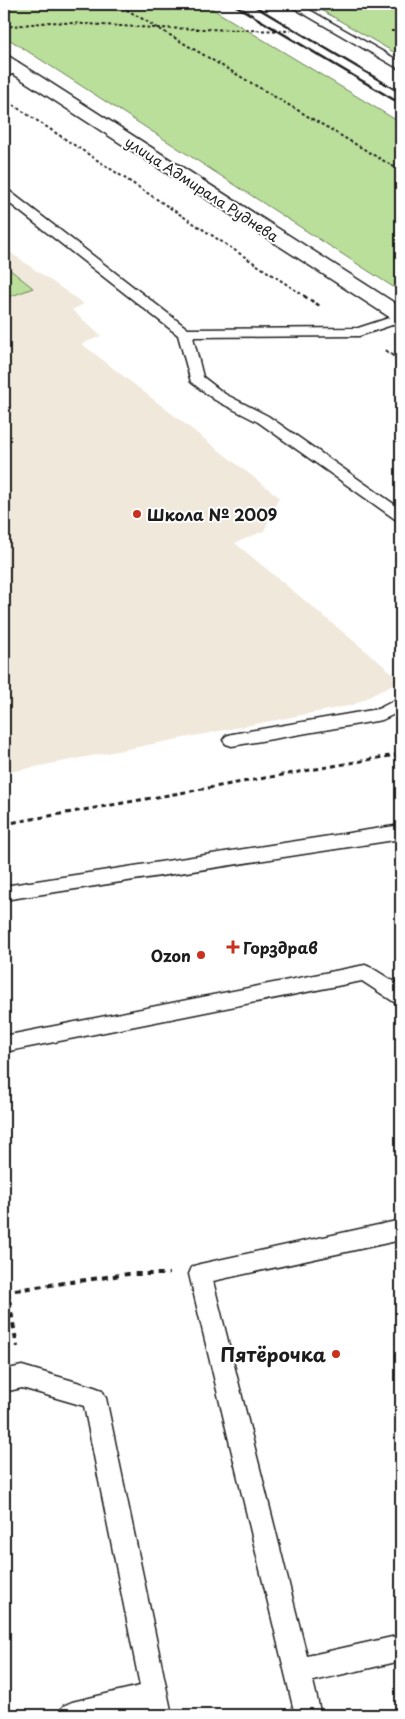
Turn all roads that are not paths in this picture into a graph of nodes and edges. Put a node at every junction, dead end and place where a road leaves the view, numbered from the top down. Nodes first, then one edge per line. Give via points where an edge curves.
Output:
1 (292, 4) edge
2 (401, 67) edge
3 (8, 68) edge
4 (4, 193) edge
5 (401, 317) edge
6 (185, 333) junction
7 (401, 516) edge
8 (401, 703) edge
9 (232, 740) dead end
10 (401, 832) edge
11 (4, 893) edge
12 (401, 996) edge
13 (4, 1044) edge
14 (401, 1230) edge
15 (13, 1379) edge
16 (401, 1648) edge
17 (296, 1672) junction
18 (157, 1706) edge
19 (72, 1715) edge
20 (308, 1715) edge

1 - 2 lane
3 - 5 street, улица Адмирала Руднева
4 - 6 lane
5 - 6 lane via 359,332
6 - 7 lane via 196,379 220,397 263,419
8 - 9 lane via 382,714
10 - 11 lane
12 - 13 lane via 365,973
14 - 17 lane via 200,1274
15 - 18 lane via 94,1398
16 - 17 lane
17 - 20 lane
18 - 19 lane

